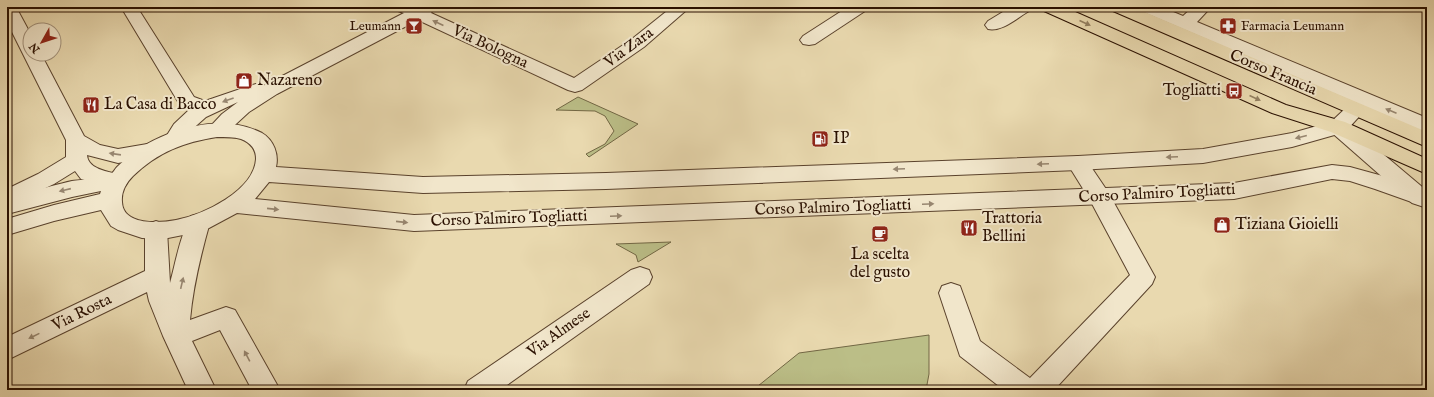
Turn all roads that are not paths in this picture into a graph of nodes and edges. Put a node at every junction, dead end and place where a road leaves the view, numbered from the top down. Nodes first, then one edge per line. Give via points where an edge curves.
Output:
1 (8, 7) edge
2 (130, 7) edge
3 (682, 7) edge
4 (859, 7) edge
5 (1023, 7) edge
6 (1050, 7) edge
7 (1119, 7) edge
8 (1147, 7) edge
9 (1203, 7) edge
10 (417, 9) edge
11 (1185, 23) junction
12 (994, 25) dead end
13 (22, 34) edge
14 (809, 40) dead end
15 (36, 62) edge
16 (278, 84) junction
17 (575, 86) joint
18 (205, 108) junction
19 (1356, 109) junction
20 (1427, 126) edge
21 (1338, 127) junction
22 (217, 130) junction
23 (174, 140) junction
24 (1427, 140) edge
25 (76, 150) junction
26 (153, 150) junction
27 (1078, 163) junction
28 (1427, 167) edge
29 (263, 174) junction
30 (113, 190) junction
31 (7, 198) edge
32 (1100, 198) junction
33 (1425, 198) edge
34 (234, 205) junction
35 (7, 206) edge
36 (199, 222) junction
37 (7, 227) edge
38 (156, 230) junction
39 (157, 276) junction
40 (640, 277) dead end
41 (951, 293) dead end
42 (176, 336) junction
43 (7, 349) edge
44 (202, 390) edge
45 (266, 390) edge
46 (478, 390) edge
47 (1026, 390) edge
48 (1037, 390) edge

1 - 13 street
2 - 18 street via 187,101
3 - 17 street, Via Zara via 638,43
4 - 14 street
5 - 12 street
6 -> 21 main road, Corso Francia via 1279,109
7 - 19 main road, Corso Francia
8 - 11 street, Corso Francia
9 - 11 street
10 - 16 street
17 -> 10 street, Via Bologna
20 -> 11 street, Corso Francia
15 - 25 street
16 -> 18 street
16 - 22 street via 252,100
18 - 23 street via 181,127
19 - 21 street
19 - 24 main road, Corso Francia
21 -> 27 street via 1292,140 1203,156
21 - 28 main road, Corso Francia
21 - 33 street, Corso Francia
22 - 23 street
22 - 29 street via 248,134 258,140 267,156
23 - 26 street
26 -> 25 street via 118,156 94,150
25 - 30 street via 89,174
25 - 31 street via 46,179
26 - 30 street via 131,165
27 -> 29 street via 431,185
27 - 32 street
29 - 34 street via 255,187
30 -> 35 street via 72,189
30 - 37 street via 54,213
30 - 38 street via 113,212 120,221 131,226
32 - 33 street, Corso Palmiro Togliatti via 1234,192 1332,172 1350,174
34 -> 32 street, Corso Palmiro Togliatti via 414,223
32 - 48 street via 1143,277
34 - 36 street
36 - 38 street via 184,227
42 -> 36 street via 180,295
38 - 39 street
39 - 42 street via 161,301
39 -> 43 street, Via Rosta
40 - 46 street, Via Almese
41 - 47 street via 969,348
42 - 44 street
45 -> 42 street via 226,317

